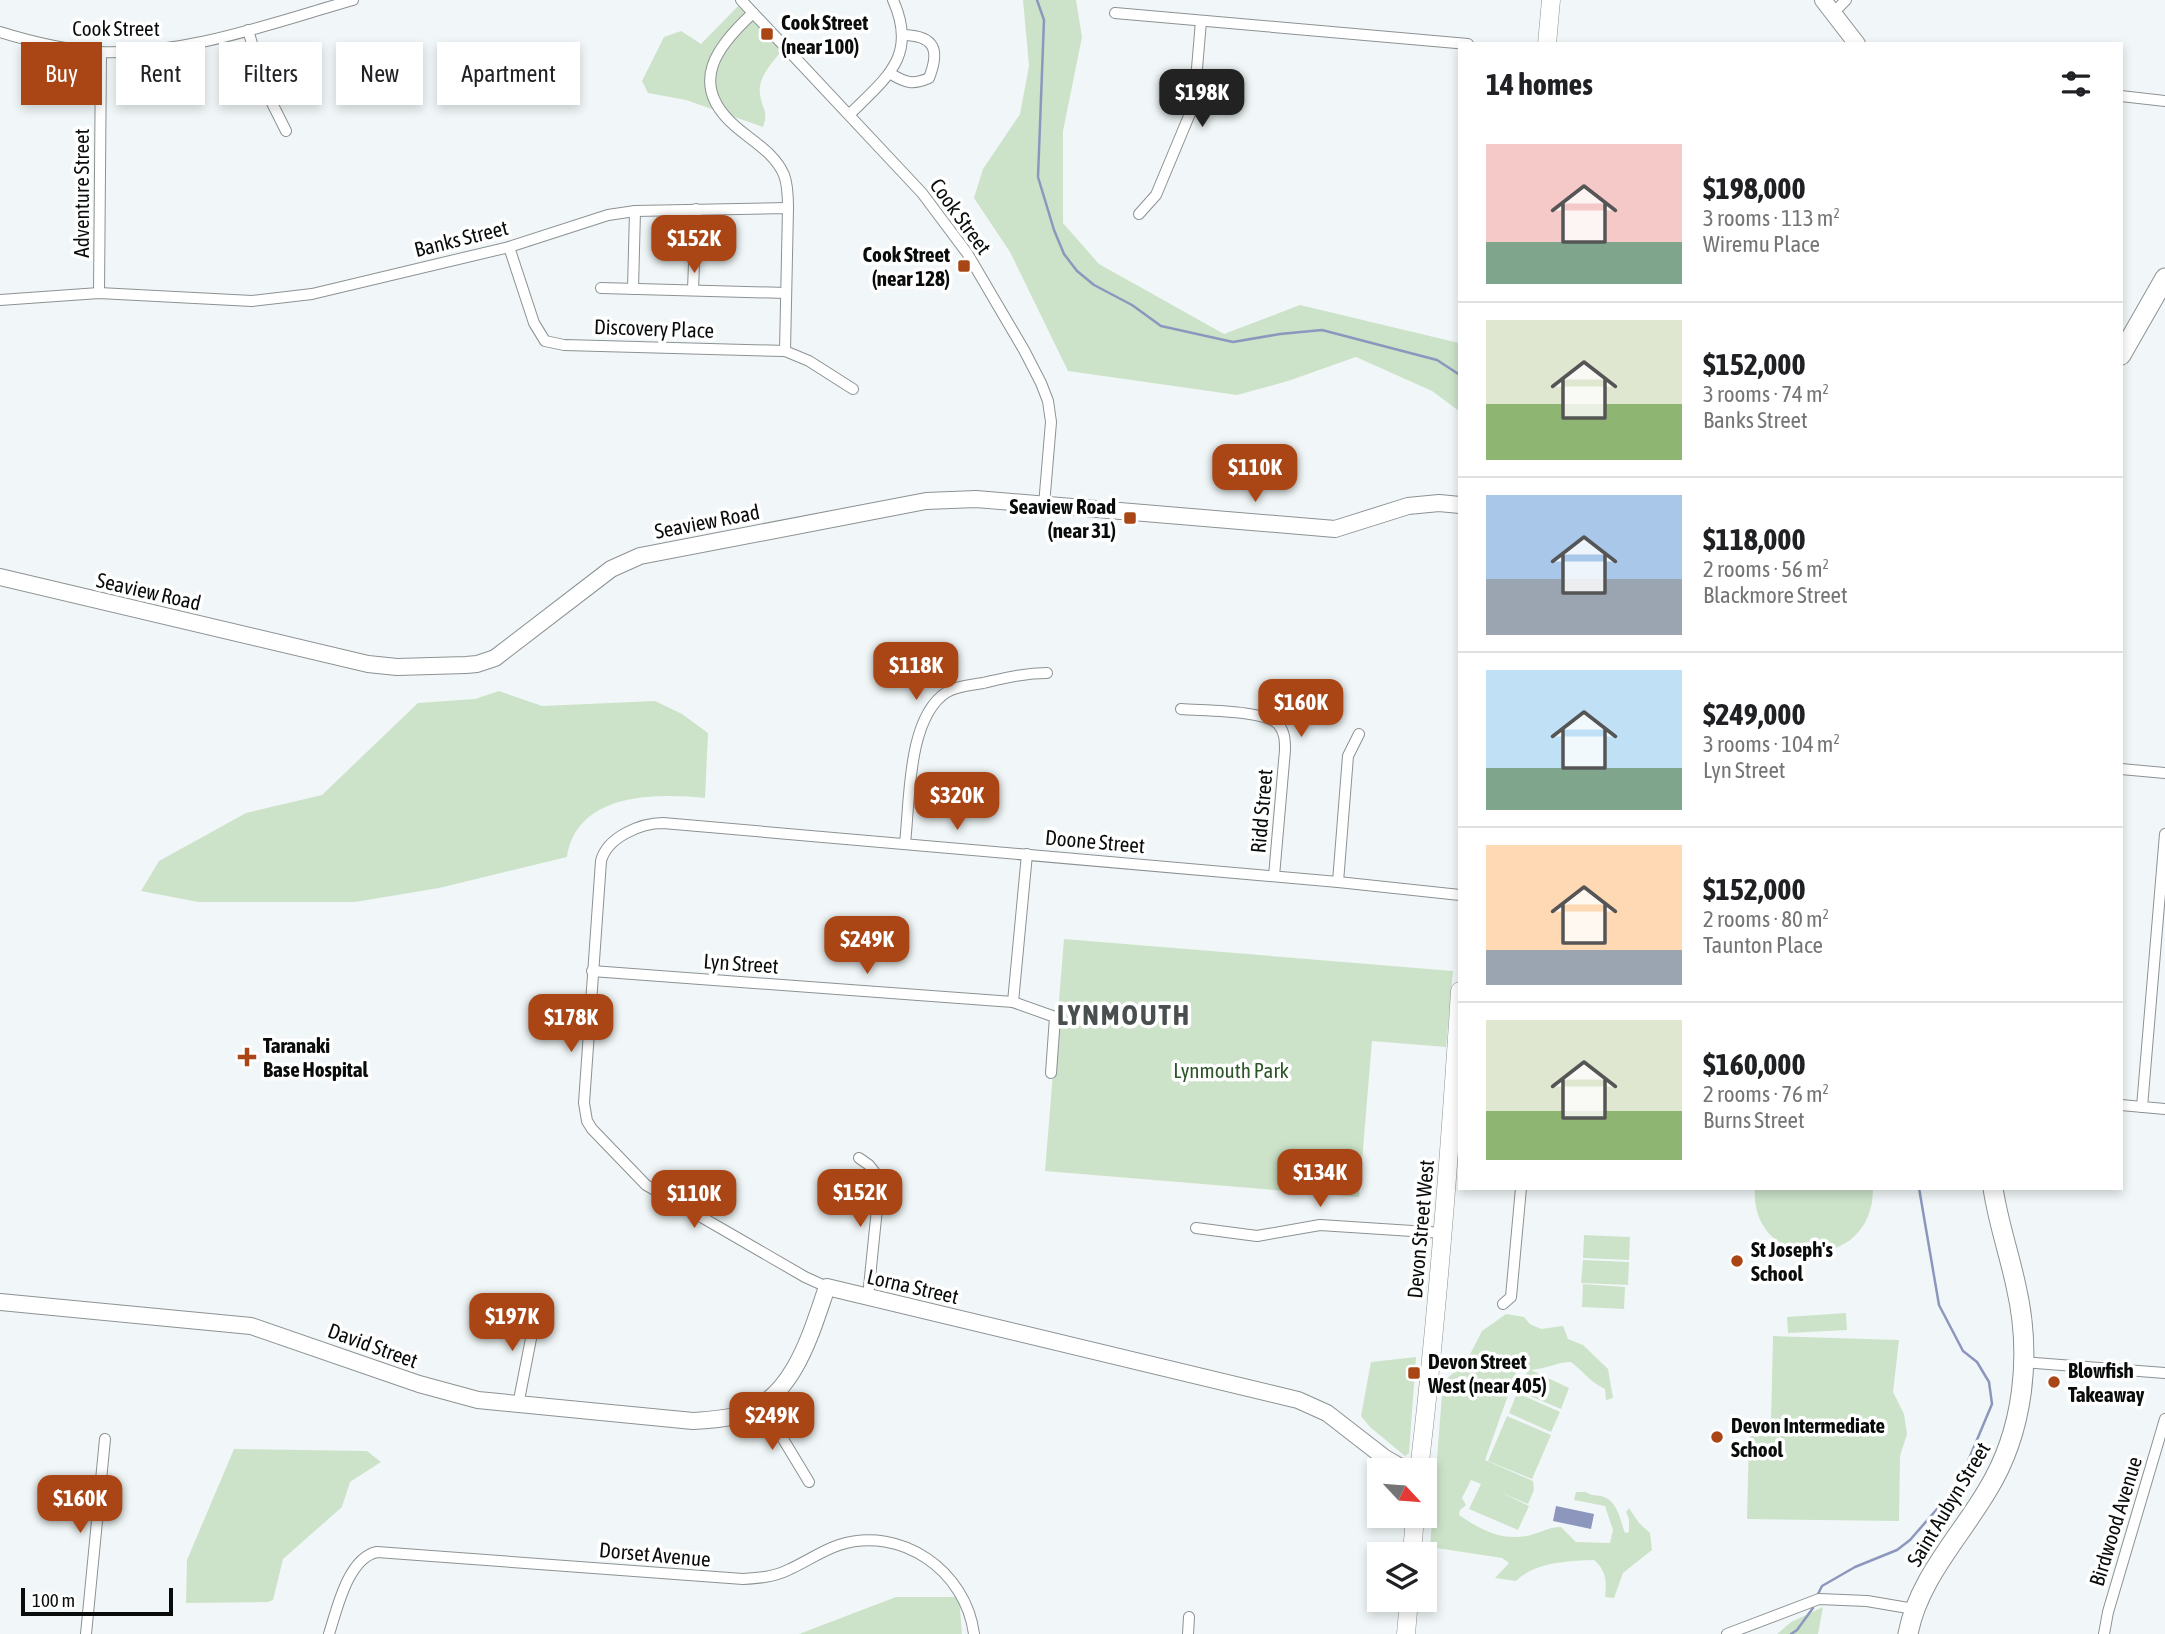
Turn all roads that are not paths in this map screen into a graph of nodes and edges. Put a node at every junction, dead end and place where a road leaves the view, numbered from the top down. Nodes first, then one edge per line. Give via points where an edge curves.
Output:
1 (354, 0) edge
2 (741, 0) edge
3 (893, 0) edge
4 (1551, 0) edge
5 (1846, 0) edge
6 (1828, 6) edge
7 (753, 13) junction
8 (1115, 13) dead end
9 (1201, 21) junction
10 (248, 30) junction
11 (0, 33) edge
12 (904, 36) junction
13 (34, 42) edge
14 (1547, 42) edge
15 (1855, 42) edge
16 (1458, 43) edge
17 (102, 52) edge
18 (891, 74) junction
19 (2123, 96) edge
20 (2165, 100) edge
21 (101, 105) edge
22 (850, 114) junction
23 (286, 131) dead end
24 (788, 208) junction
25 (696, 209) junction
26 (635, 211) junction
27 (1139, 214) dead end
28 (509, 247) junction
29 (2165, 278) edge
30 (601, 288) dead end
31 (633, 289) junction
32 (693, 290) junction
33 (99, 293) junction
34 (786, 293) junction
35 (0, 300) edge
36 (785, 351) junction
37 (2123, 352) edge
38 (853, 389) dead end
39 (1044, 505) junction
40 (1458, 505) edge
41 (0, 577) edge
42 (1047, 673) dead end
43 (1181, 709) dead end
44 (1359, 734) dead end
45 (2123, 769) edge
46 (2165, 773) edge
47 (2165, 834) edge
48 (905, 843) junction
49 (1027, 854) junction
50 (1274, 876) junction
51 (1338, 882) junction
52 (1458, 895) edge
53 (592, 971) junction
54 (1013, 1002) junction
55 (1458, 1044) edge
56 (1051, 1073) dead end
57 (2123, 1105) edge
58 (2142, 1107) junction
59 (2165, 1109) edge
60 (859, 1158) dead end
61 (1521, 1190) edge
62 (1993, 1190) edge
63 (1196, 1228) dead end
64 (1443, 1233) junction
65 (827, 1287) junction
66 (868, 1297) junction
67 (0, 1302) edge
68 (1503, 1304) dead end
69 (537, 1308) dead end
70 (2023, 1362) junction
71 (2165, 1373) edge
72 (762, 1404) junction
73 (518, 1405) junction
74 (2165, 1419) edge
75 (105, 1439) dead end
76 (1385, 1458) edge
77 (1421, 1458) edge
78 (809, 1482) dead end
79 (1914, 1609) junction
80 (1408, 1612) edge
81 (1189, 1617) dead end
82 (86, 1634) edge
83 (329, 1634) edge
84 (974, 1634) edge
85 (1188, 1634) edge
86 (1406, 1634) edge
87 (1727, 1634) edge
88 (1908, 1634) edge
89 (2104, 1634) edge

1 - 10 street, Cook Street
2 - 7 street, Cook Street
3 - 12 street
4 - 14 main road
5 - 6 street
6 - 15 street
7 - 22 street, Cook Street
7 - 24 street via 715,54 711,87 723,115 778,164 787,184
8 - 9 street
9 - 16 street
9 - 27 street via 1189,120 1156,195
10 - 17 street, Cook Street via 160,49
10 - 23 street via 266,91
11 - 13 street, Cook Street
12 - 18 street
12 - 18 street via 919,36 932,44 934,64 929,78 916,84
18 - 22 street
19 - 20 street
21 - 33 street, Adventure Street
22 - 39 street, Cook Street via 941,216 1041,383 1051,422
24 - 25 street, Banks Street
24 - 34 street
25 - 26 street, Banks Street
25 - 32 street
26 - 28 street, Banks Street via 608,215
26 - 31 street
28 - 33 street, Banks Street via 281,299 220,301
28 - 36 street, Discovery Place via 534,323 545,341
29 - 37 highway
30 - 31 street
31 - 32 street
32 - 34 street
33 - 35 street, Banks Street
34 - 36 street
36 - 38 street, Discovery Place via 809,360
39 - 40 street, Seaview Road via 1335,529 1408,506
39 - 41 street, Seaview Road via 976,499 926,501 640,556 611,569 503,653 477,664 368,664
42 - 48 street via 1025,673 948,691 932,705 915,745
43 - 50 street, Ridd Street via 1260,716 1282,730 1285,750
44 - 51 street via 1348,756
45 - 46 street
47 - 58 street
48 - 49 street, Doone Street
48 - 53 street, Doone Street via 663,823 637,829 612,843 603,855
49 - 50 street, Doone Street
49 - 54 street
50 - 51 street, Doone Street
51 - 52 street, Doone Street
53 - 54 street, Lyn Street
53 - 65 street, Lorna Street via 584,1103 592,1129 646,1185
54 - 56 street, Lyn Street via 1055,1017
55 - 64 main road, Devon Street West
57 - 58 street
58 - 59 street
60 - 66 street via 880,1179
61 - 68 street via 1511,1297
62 - 70 highway, Saint Aubyn Street via 2017,1288
63 - 64 street via 1257,1236 1320,1225
64 - 77 main road, Devon Street West
65 - 66 street, Lorna Street
65 - 72 street, David Street via 798,1362
66 - 76 street, Lorna Street via 1298,1400 1327,1413
67 - 73 street, David Street via 251,1326 446,1393
69 - 73 street
70 - 71 street
70 - 79 highway, Saint Aubyn Street via 2018,1417 2006,1455
72 - 73 street, David Street via 721,1419 693,1421
72 - 78 street
74 - 89 street, Birdwood Avenue
75 - 82 street
79 - 87 street via 1819,1599
79 - 88 highway, Saint Aubyn Street
80 - 86 main road
81 - 85 street
83 - 84 street, Dorset Avenue via 353,1569 363,1557 377,1552 743,1579 777,1575 838,1545 868,1541 911,1550 942,1570 961,1593

